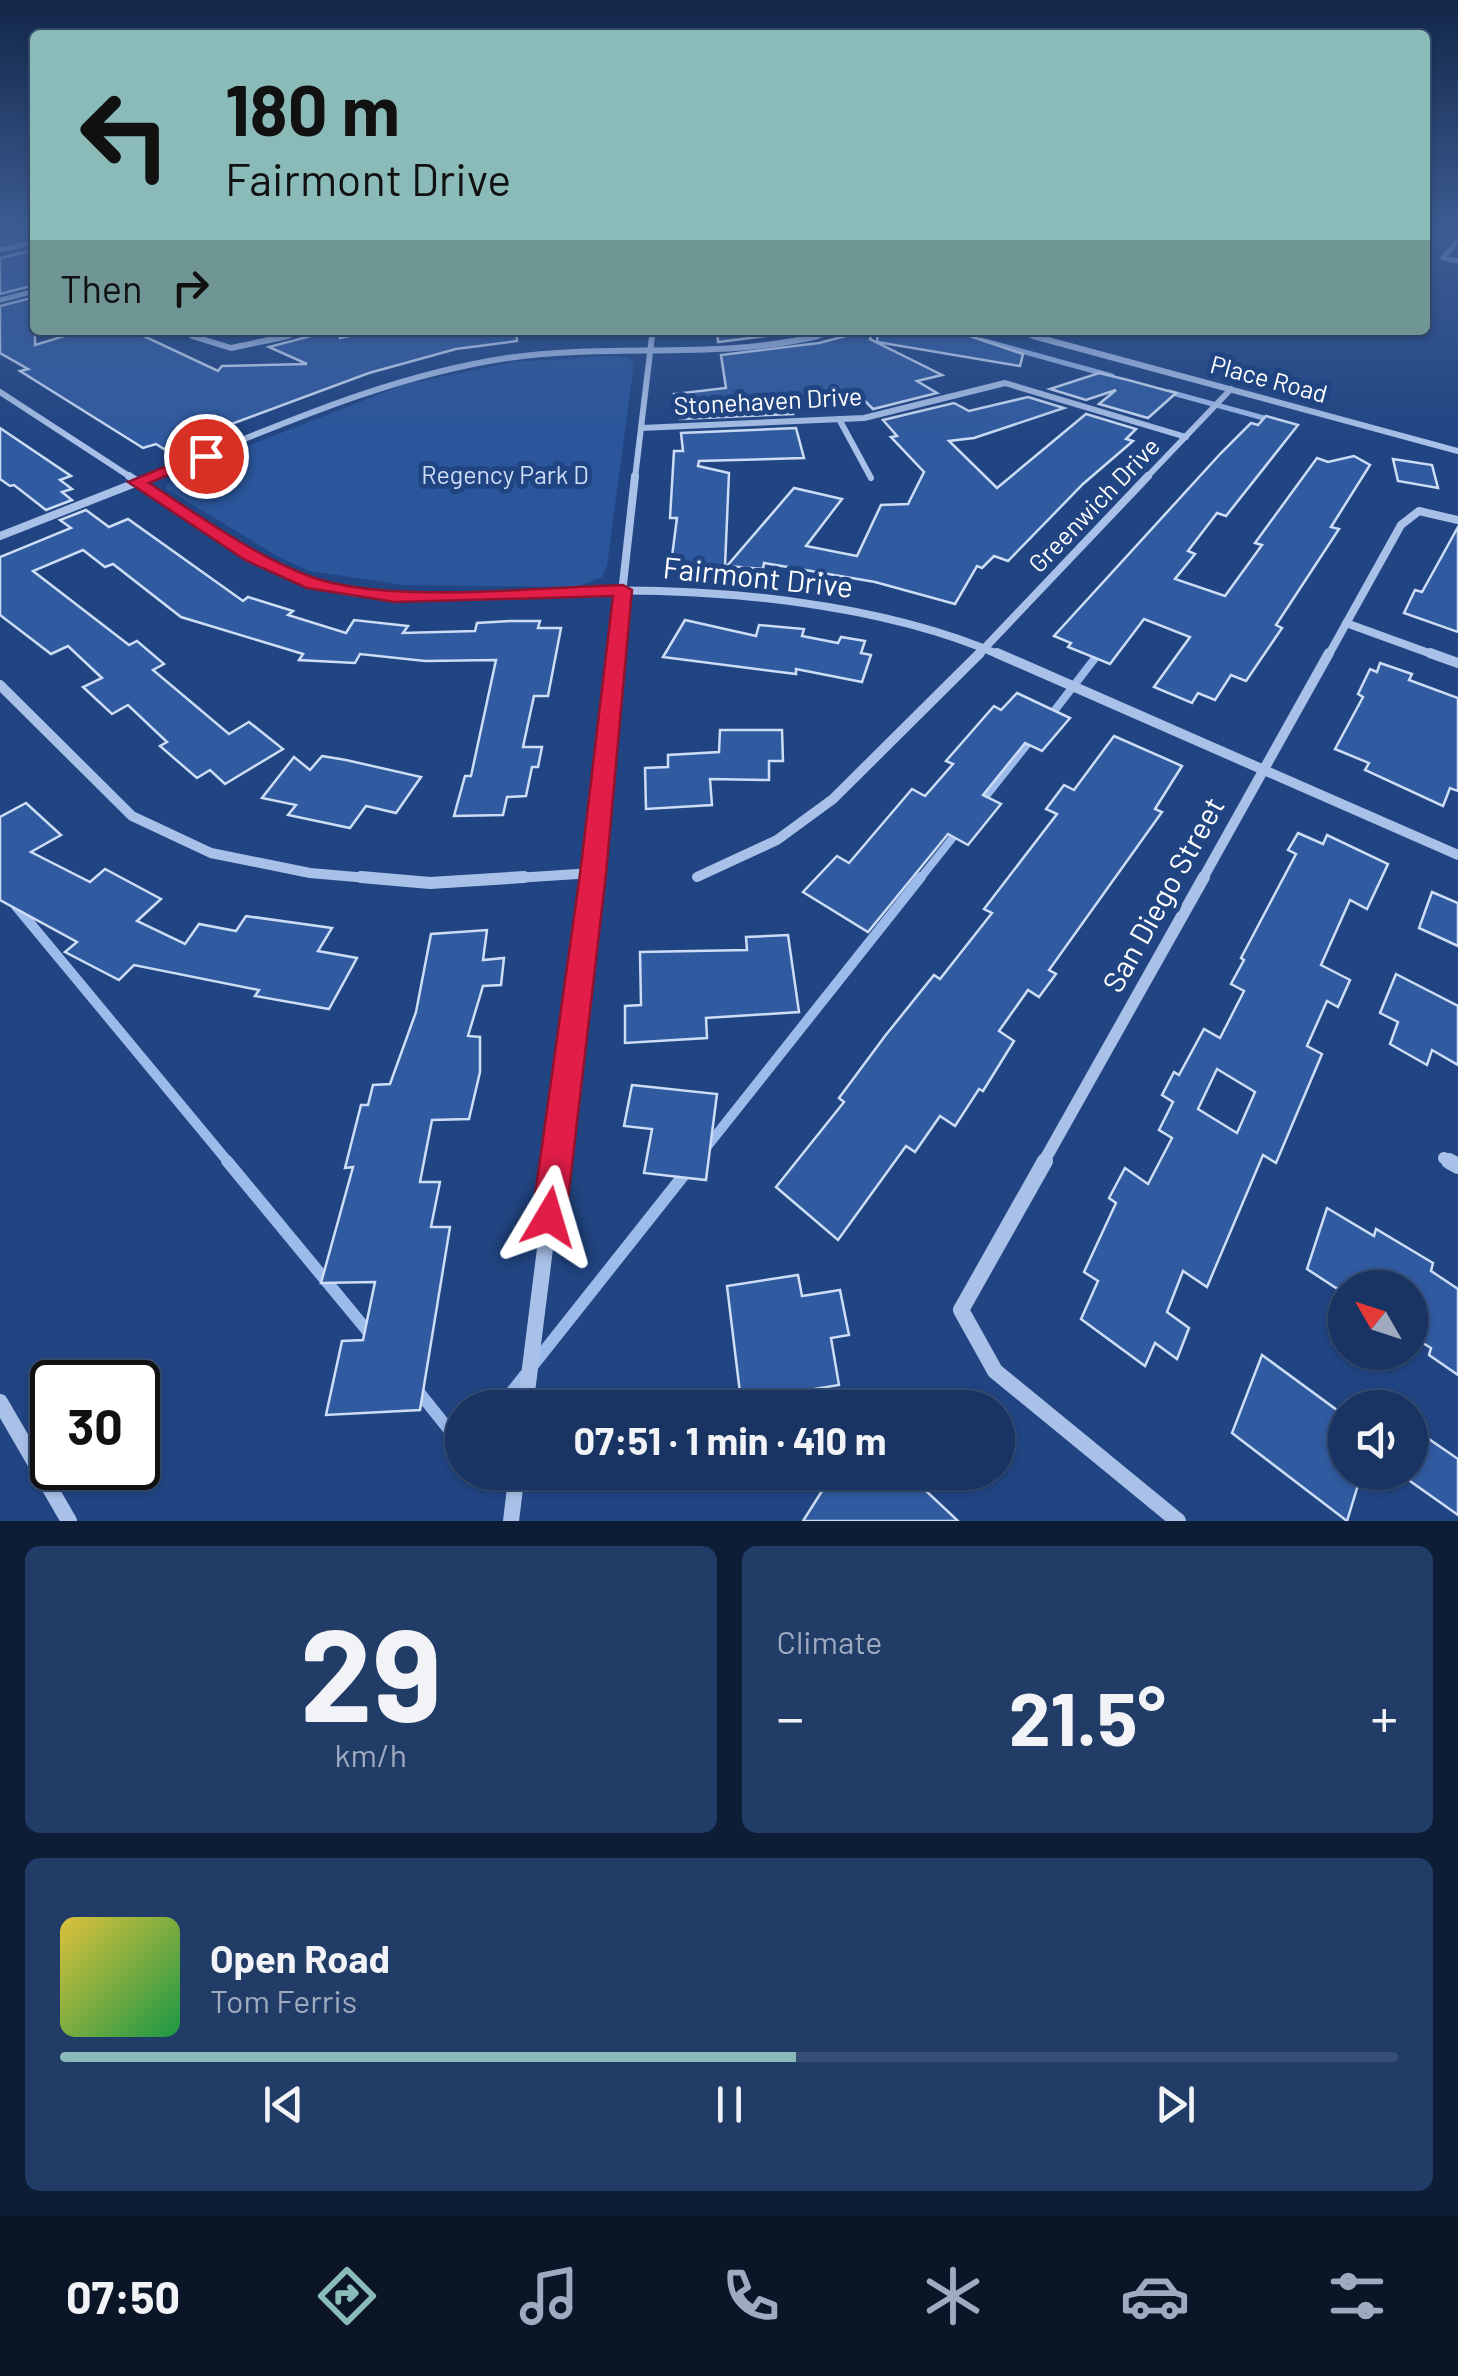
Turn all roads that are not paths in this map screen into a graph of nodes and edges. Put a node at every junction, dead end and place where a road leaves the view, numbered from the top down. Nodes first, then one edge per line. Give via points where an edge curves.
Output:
1 (190, 335) edge
2 (293, 335) edge
3 (652, 335) edge
4 (816, 335) edge
5 (1029, 335) edge
6 (651, 350) junction
7 (1232, 389) junction
8 (0, 392) edge
9 (840, 419) junction
10 (641, 428) junction
11 (1186, 437) junction
12 (1458, 452) edge
13 (871, 479) dead end
14 (136, 482) junction
15 (1458, 520) edge
16 (0, 536) edge
17 (623, 590) junction
18 (1346, 623) junction
19 (985, 648) junction
20 (1458, 663) edge
21 (0, 685) edge
22 (1263, 769) junction
23 (1458, 855) edge
24 (593, 874) junction
25 (697, 877) dead end
26 (1444, 1158) dead end
27 (1458, 1166) edge
28 (527, 1390) edge
29 (0, 1402) edge
30 (514, 1490) edge
31 (69, 1521) edge
32 (510, 1521) edge
33 (1178, 1521) edge

1 - 2 street via 225,350
3 - 6 street
4 - 6 street
5 - 7 street, Place Road
6 - 10 street
6 - 14 street via 552,353 434,371
7 - 11 street, Greenwich Drive
7 - 12 street, Place Road
8 - 14 street, Fairmont Drive
9 - 10 street, Stonehaven Drive
9 - 11 street, Stonehaven Drive via 1005,384
9 - 13 street
10 - 17 street
11 - 19 street, Greenwich Drive
14 - 16 street
14 - 17 street, Fairmont Drive via 252,556 307,582 395,597
15 - 18 street, San Diego Street via 1419,512 1401,525
17 - 19 street, Fairmont Drive via 858,612
17 - 24 street
18 - 20 street
18 - 22 street, San Diego Street
19 - 22 street, Fairmont Drive
19 - 25 street, Greenwich Drive via 833,799 777,840
21 - 24 street via 132,816 211,853 310,873 430,883
22 - 23 street, Fairmont Drive
22 - 33 street, San Diego Street via 961,1310 995,1372
24 - 28 street
26 - 27 street
29 - 31 street
30 - 32 street

